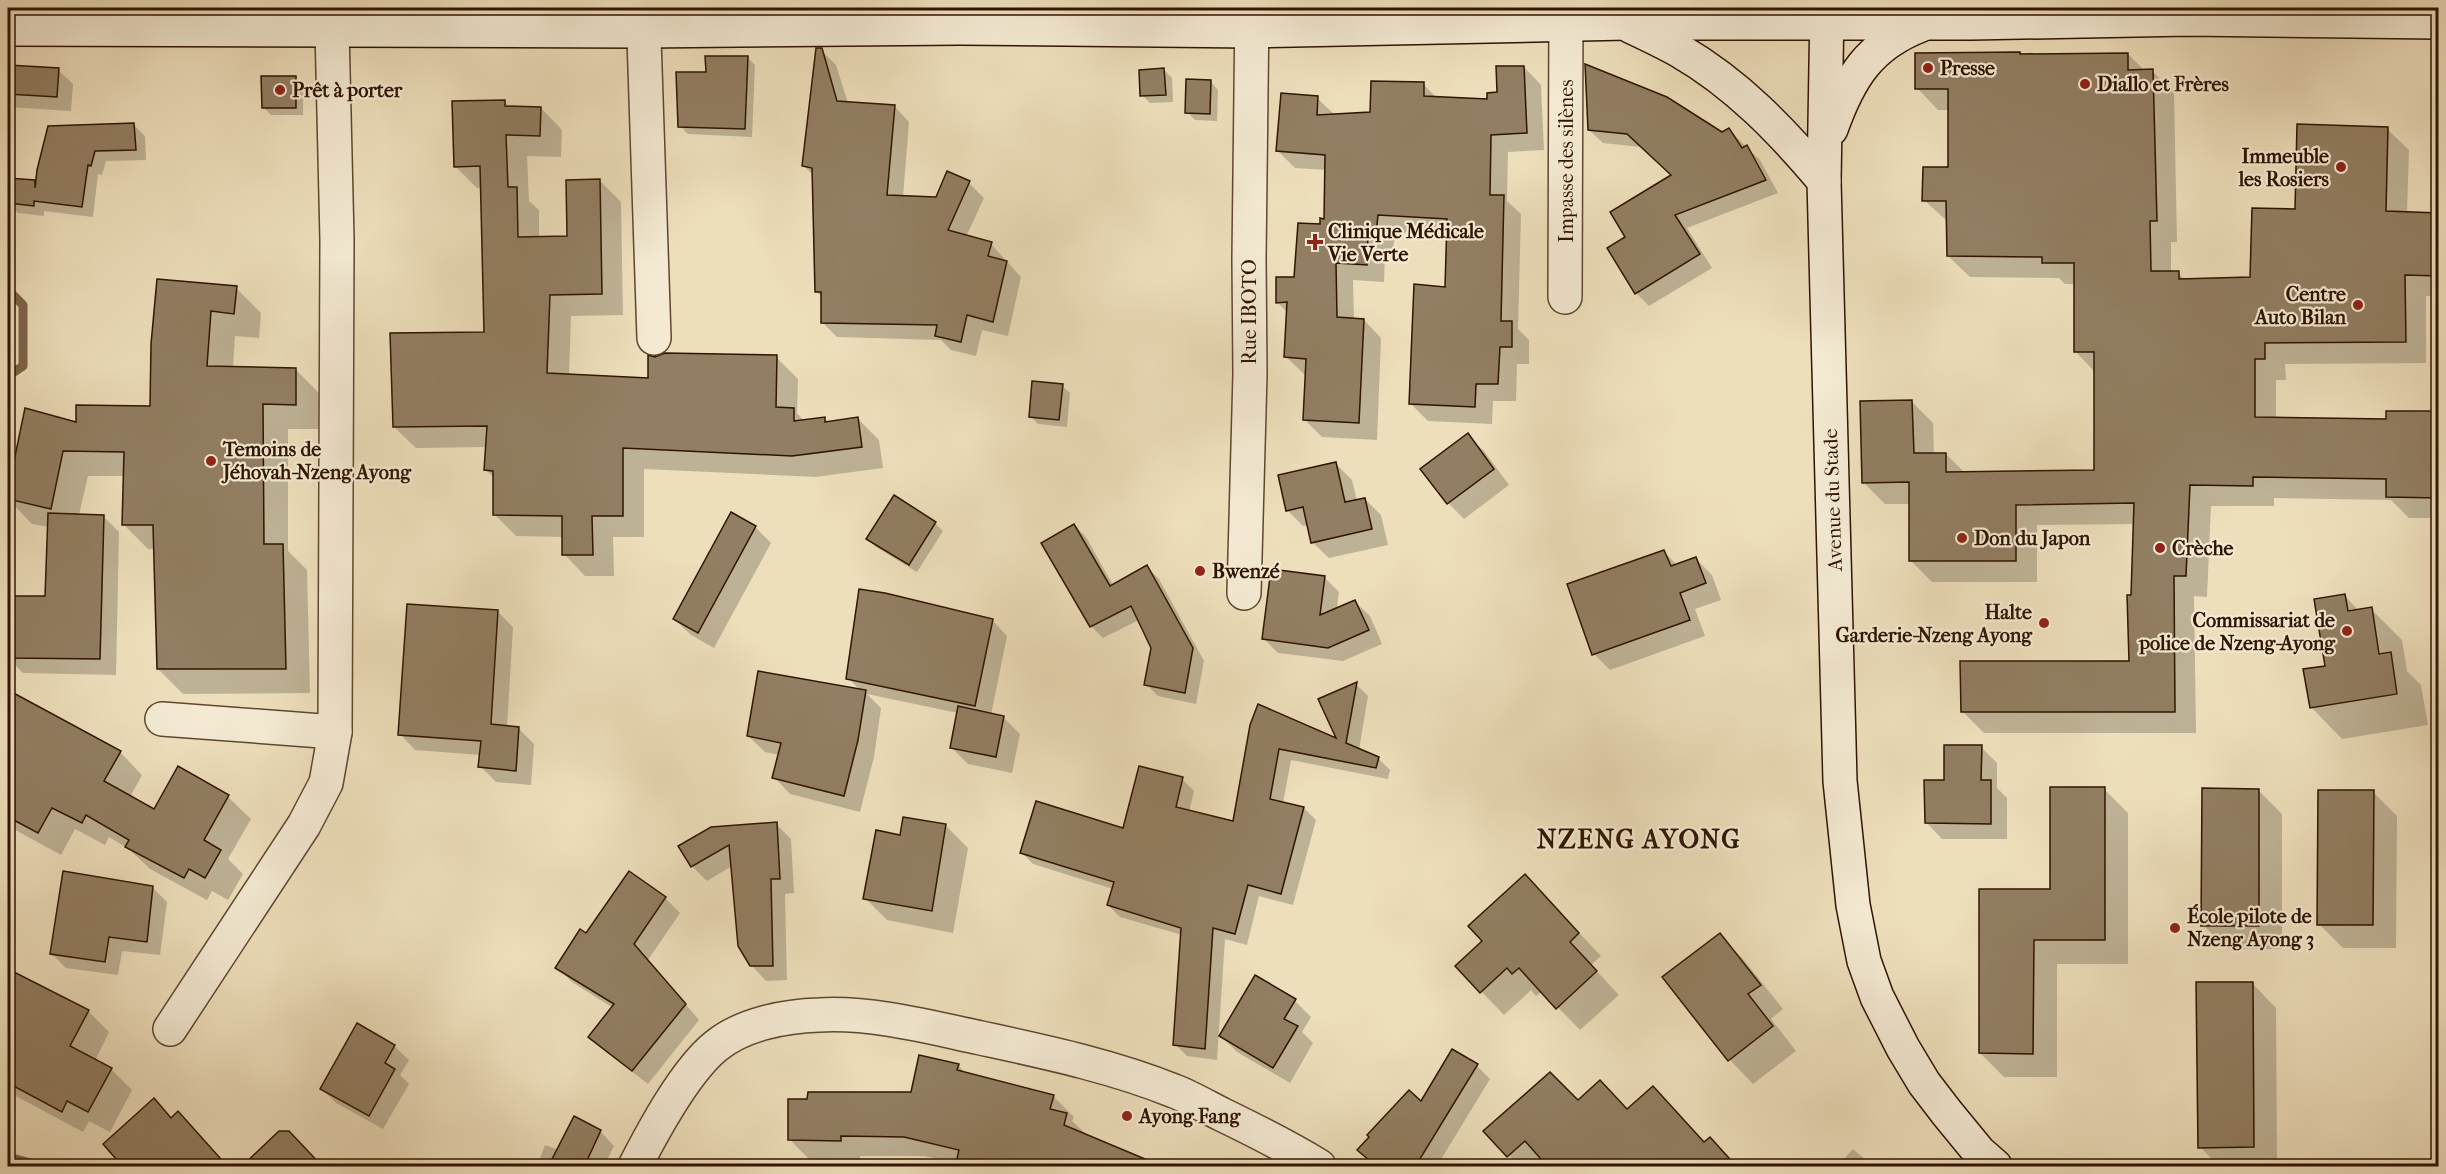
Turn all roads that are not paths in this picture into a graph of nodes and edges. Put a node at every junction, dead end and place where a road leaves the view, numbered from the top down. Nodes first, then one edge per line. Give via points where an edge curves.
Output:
1 (1662, 8) edge
2 (1827, 15) edge
3 (1931, 15) edge
4 (1566, 16) edge
5 (960, 18) edge
6 (643, 19) edge
7 (1252, 19) edge
8 (337, 22) edge
9 (2439, 22) edge
10 (1626, 23) junction
11 (8, 29) edge
12 (1826, 145) junction
13 (1824, 181) junction
14 (1565, 297) dead end
15 (654, 338) dead end
16 (1244, 593) dead end
17 (162, 719) dead end
18 (335, 732) junction
19 (170, 1029) dead end
20 (635, 1167) edge
21 (1319, 1167) edge
22 (1995, 1167) edge

1 - 10 main road
2 - 3 main road
2 - 10 main road
2 - 12 main road, Avenue du Stade
3 - 9 main road via 1972,23
3 - 12 main road via 1879,46 1863,64 1835,117
4 - 7 main road
4 - 10 main road
4 - 14 main road, Impasse des silènes
5 - 6 main road
5 - 7 main road
6 - 8 main road
6 - 15 main road
7 - 16 main road, Rue IBOTO
8 - 11 main road
8 - 18 main road
10 - 13 main road via 1680,51 1745,98 1773,123
12 - 13 main road, Avenue du Stade
13 - 22 main road, Avenue du Stade via 1840,781 1853,905 1864,961 1903,1048 1947,1113
17 - 18 main road
18 - 19 main road via 326,783 304,825
20 - 21 main road via 664,1113 716,1046 774,1020 819,1015 926,1026 1099,1067 1175,1091

